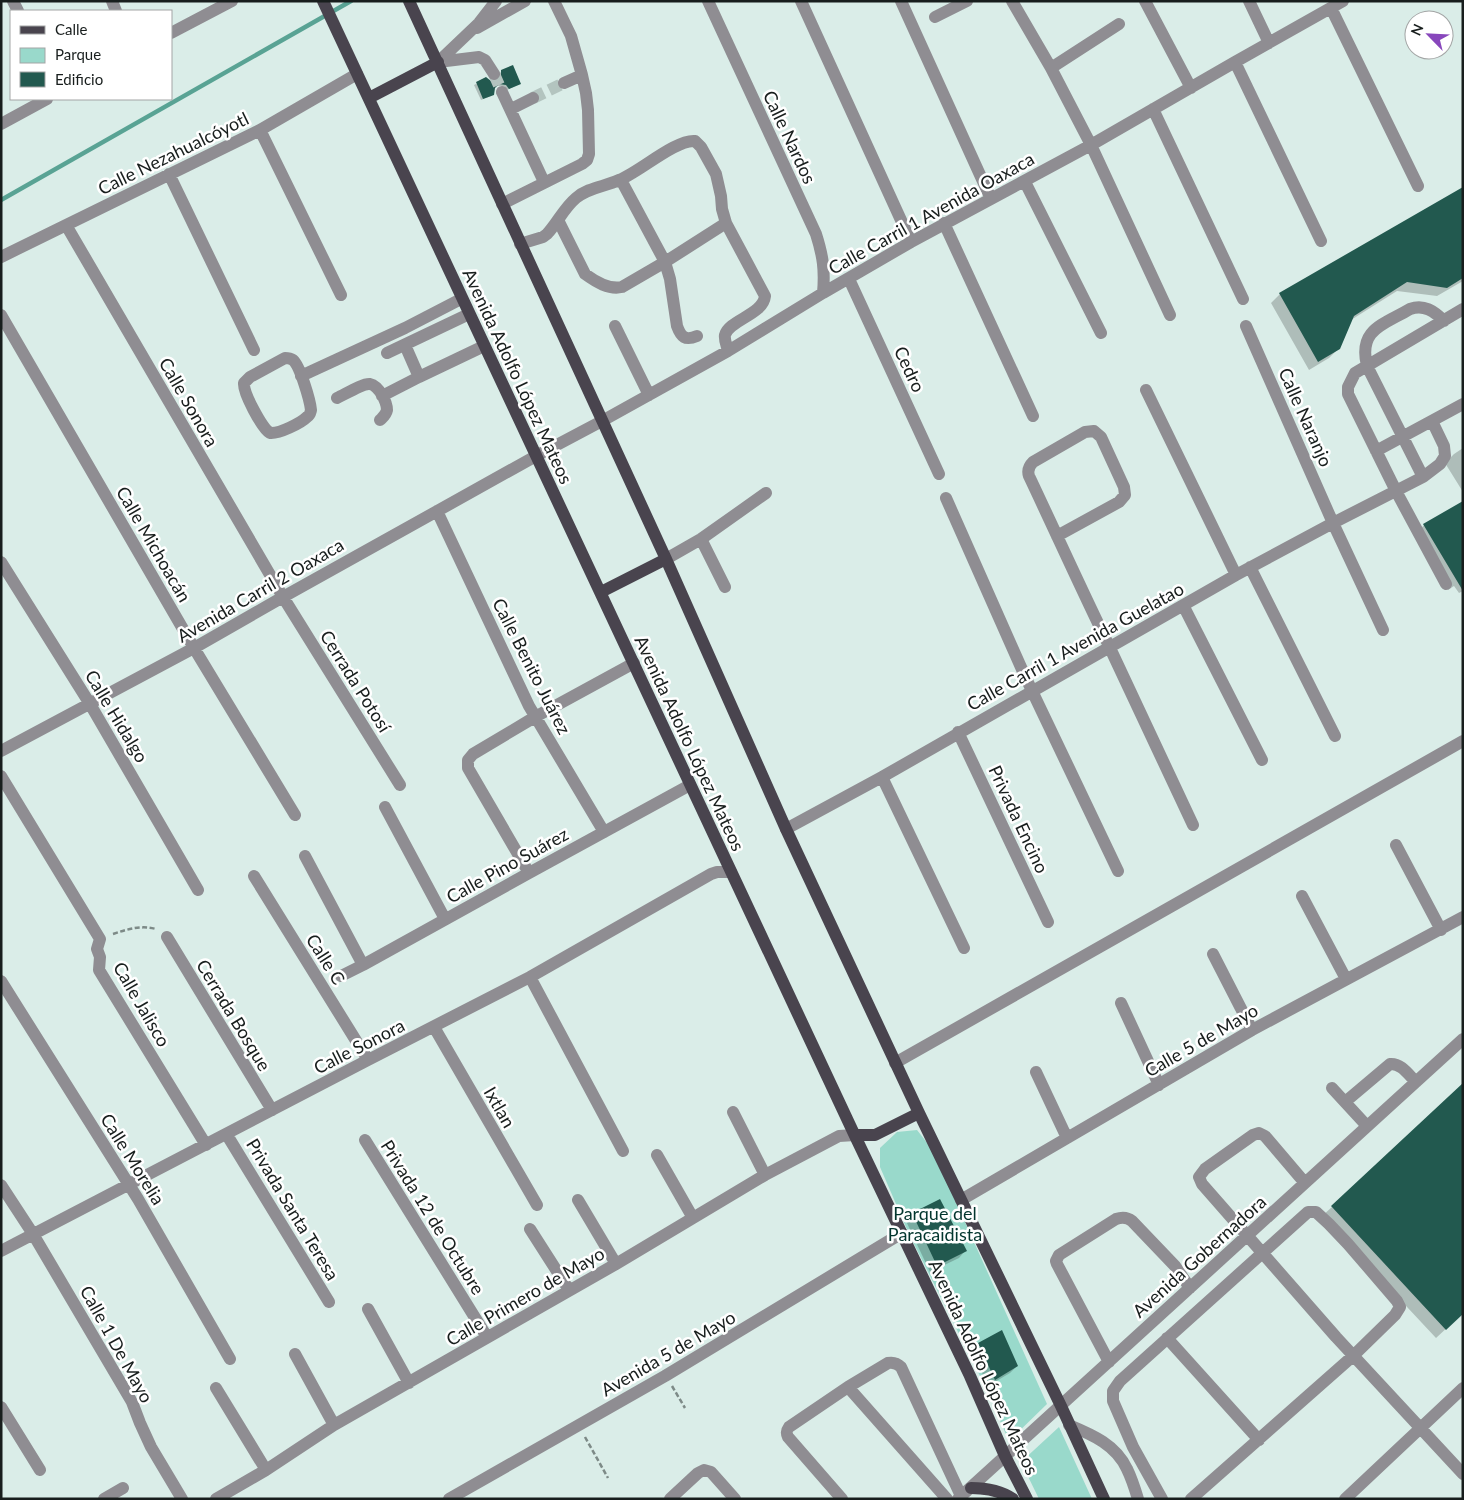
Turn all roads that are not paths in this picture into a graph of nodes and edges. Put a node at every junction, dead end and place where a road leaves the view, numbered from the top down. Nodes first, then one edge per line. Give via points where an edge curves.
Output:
1 (232, 1) edge
2 (323, 1) edge
3 (409, 1) edge
4 (496, 1) edge
5 (525, 1) edge
6 (554, 1) edge
7 (708, 1) edge
8 (800, 1) edge
9 (901, 1) edge
10 (967, 1) edge
11 (1012, 1) edge
12 (1145, 1) edge
13 (1249, 1) edge
14 (1343, 1) edge
15 (216, 5) edge
16 (1331, 8) junction
17 (935, 17) dead end
18 (1119, 24) dead end
19 (172, 32) edge
20 (469, 33) junction
21 (1269, 43) junction
22 (438, 62) junction
23 (1235, 62) junction
24 (354, 68) junction
25 (1050, 68) junction
26 (494, 74) tunnel mouth
27 (582, 75) junction
28 (564, 83) tunnel mouth
29 (1191, 88) junction
30 (502, 92) tunnel mouth
31 (369, 98) junction
32 (533, 98) tunnel mouth
33 (46, 100) edge
34 (511, 109) junction
35 (1154, 109) junction
36 (1, 124) edge
37 (260, 130) junction
38 (1091, 145) junction
39 (169, 174) junction
40 (621, 180) junction
41 (544, 182) junction
42 (1025, 182) junction
43 (1418, 186) dead end
44 (991, 199) junction
45 (502, 204) junction
46 (558, 220) junction
47 (726, 223) junction
48 (944, 223) junction
49 (66, 225) junction
50 (1321, 241) dead end
51 (911, 242) junction
52 (520, 244) junction
53 (1, 257) edge
54 (665, 262) junction
55 (849, 278) junction
56 (823, 293) junction
57 (341, 295) dead end
58 (461, 299) junction
59 (1243, 299) dead end
60 (1463, 309) edge
61 (469, 314) junction
62 (1, 315) edge
63 (1170, 315) dead end
64 (1444, 321) junction
65 (614, 326) dead end
66 (1246, 326) dead end
67 (1101, 333) dead end
68 (697, 336) dead end
69 (405, 345) junction
70 (484, 346) junction
71 (254, 350) dead end
72 (728, 351) junction
73 (388, 353) dead end
74 (1367, 366) junction
75 (301, 376) junction
76 (419, 377) junction
77 (1146, 390) dead end
78 (649, 395) junction
79 (382, 396) junction
80 (337, 398) dead end
81 (1463, 404) edge
82 (1033, 416) dead end
83 (380, 420) dead end
84 (1432, 421) junction
85 (602, 422) junction
86 (1403, 436) junction
87 (1376, 451) junction
88 (536, 456) junction
89 (939, 474) dead end
90 (1423, 477) junction
91 (766, 493) dead end
92 (1390, 494) junction
93 (946, 498) dead end
94 (436, 511) junction
95 (1333, 523) junction
96 (1057, 536) junction
97 (701, 539) junction
98 (666, 559) junction
99 (1, 562) edge
100 (1250, 568) junction
101 (1236, 575) junction
102 (1446, 584) dead end
103 (725, 587) dead end
104 (601, 592) junction
105 (283, 597) junction
106 (1183, 605) junction
107 (1383, 630) dead end
108 (194, 648) junction
109 (1110, 648) junction
110 (634, 663) junction
111 (1032, 690) junction
112 (90, 704) junction
113 (536, 717) junction
114 (958, 732) junction
115 (1336, 736) dead end
116 (1463, 741) edge
117 (1, 752) edge
118 (1262, 760) dead end
119 (1, 776) edge
120 (882, 777) junction
121 (400, 785) dead end
122 (690, 785) junction
123 (385, 807) dead end
124 (295, 815) dead end
125 (1193, 825) dead end
126 (786, 829) junction
127 (604, 832) junction
128 (1396, 845) dead end
129 (305, 856) dead end
130 (1118, 871) dead end
131 (731, 872) junction
132 (528, 873) junction
133 (254, 876) dead end
134 (198, 890) dead end
135 (1302, 896) dead end
136 (1463, 917) edge
137 (445, 920) junction
138 (1048, 922) dead end
139 (1440, 930) junction
140 (167, 937) road end
141 (964, 948) dead end
142 (1213, 954) dead end
143 (363, 965) junction
144 (341, 976) dead end
145 (530, 977) junction
146 (1346, 979) junction
147 (1, 981) edge
148 (1121, 1003) dead end
149 (434, 1027) junction
150 (1252, 1030) junction
151 (1463, 1039) edge
152 (368, 1060) junction
153 (895, 1063) junction
154 (1036, 1072) dead end
155 (1416, 1082) junction
156 (1159, 1085) junction
157 (1332, 1088) dead end
158 (1345, 1102) junction
159 (272, 1110) junction
160 (733, 1112) dead end
161 (919, 1112) junction
162 (1367, 1126) junction
163 (226, 1135) junction
164 (855, 1135) junction
165 (1067, 1138) junction
166 (365, 1140) dead end
167 (206, 1145) junction
168 (622, 1151) dead end
169 (657, 1155) dead end
170 (765, 1175) junction
171 (1305, 1184) junction
172 (1, 1185) edge
173 (128, 1186) junction
174 (578, 1200) dead end
175 (961, 1200) junction
176 (537, 1205) dead end
177 (693, 1218) junction
178 (530, 1229) dead end
179 (902, 1233) junction
180 (33, 1234) junction
181 (1246, 1236) junction
182 (1, 1251) edge
183 (1262, 1254) junction
184 (616, 1264) junction
185 (1190, 1288) junction
186 (570, 1290) junction
187 (329, 1302) dead end
188 (368, 1309) dead end
189 (487, 1337) junction
190 (1167, 1338) junction
191 (295, 1354) dead end
192 (1353, 1356) junction
193 (230, 1359) dead end
194 (1109, 1362) junction
195 (409, 1383) junction
196 (848, 1387) junction
197 (216, 1388) dead end
198 (1463, 1388) edge
199 (1061, 1406) junction
200 (1, 1407) edge
201 (334, 1425) junction
202 (1070, 1425) junction
203 (1420, 1428) junction
204 (1259, 1440) junction
205 (1005, 1456) junction
206 (40, 1470) dead end
207 (266, 1470) junction
208 (1146, 1471) junction
209 (1463, 1474) edge
210 (1133, 1485) junction
211 (123, 1488) dead end
212 (971, 1488) junction
213 (457, 1497) edge
214 (959, 1498) edge
215 (104, 1499) edge
216 (182, 1499) edge
217 (216, 1499) edge
218 (670, 1499) edge
219 (735, 1499) edge
220 (842, 1499) edge
221 (947, 1499) edge
222 (1013, 1499) edge
223 (1027, 1499) edge
224 (1104, 1499) edge
225 (1138, 1499) edge
226 (1162, 1499) edge
227 (1191, 1499) edge
228 (1345, 1499) edge

1 - 15 street
2 - 24 main road, Avenida Adolfo López Mateos
3 - 22 main road
4 - 20 street
5 - 20 street
6 - 27 street via 571,36
7 - 56 street, Calle Nardos via 816,234 823,259
8 - 51 street
9 - 44 street
10 - 17 street
11 - 25 street
12 - 29 street
13 - 21 street
14 - 16 street, Calle Carril 1 Avenida Oaxaca
15 - 19 street
16 - 21 street, Calle Carril 1 Avenida Oaxaca
16 - 43 street
18 - 25 street
20 - 22 street
21 - 23 street, Calle Carril 1 Avenida Oaxaca
22 - 26 street via 479,57 485,60
22 - 31 main road
22 - 45 main road
23 - 29 street, Calle Carril 1 Avenida Oaxaca
23 - 50 street
24 - 31 main road, Avenida Adolfo López Mateos
24 - 37 street, Calle Nezahualcóyotl
25 - 38 street
27 - 28 street
27 - 41 street via 588,110 588,157 582,164
29 - 35 street, Calle Carril 1 Avenida Oaxaca
30 - 34 street
31 - 58 main road, Avenida Adolfo López Mateos
32 - 34 street
33 - 36 street
34 - 41 street
35 - 38 street, Calle Carril 1 Avenida Oaxaca
35 - 59 street
37 - 39 street, Calle Nezahualcóyotl
37 - 57 street
38 - 42 street, Calle Carril 1 Avenida Oaxaca
38 - 63 street
39 - 49 street, Calle Nezahualcóyotl
39 - 71 street
40 - 46 street via 589,189 566,207
40 - 47 street via 660,155 695,141 716,174
40 - 54 street
41 - 45 street
42 - 44 street, Calle Carril 1 Avenida Oaxaca
42 - 67 street
44 - 48 street, Calle Carril 1 Avenida Oaxaca
45 - 52 main road
46 - 52 street via 543,237
46 - 54 street via 585,274 609,286 622,287
47 - 54 street
47 - 72 street via 765,296 760,307 727,331
48 - 51 street, Calle Carril 1 Avenida Oaxaca
48 - 82 street
49 - 53 street, Calle Nezahualcóyotl
49 - 105 street, Calle Sonora
51 - 55 street, Calle Carril 1 Avenida Oaxaca
52 - 85 main road
54 - 68 street via 679,331 685,338
55 - 56 street, Calle Carril 1 Avenida Oaxaca
55 - 89 street, Cedro
56 - 72 street, Calle Carril 1 Avenida Oaxaca
58 - 61 main road, Avenida Adolfo López Mateos
58 - 75 street
60 - 64 street
61 - 69 street
61 - 70 main road, Avenida Adolfo López Mateos
62 - 108 street, Calle Michoacán
64 - 74 street
64 - 74 street via 1429,308 1416,307 1376,328 1369,334 1365,347
65 - 78 street
66 - 95 street, Calle Naranjo
69 - 73 street
69 - 76 street
70 - 76 street
70 - 88 main road, Avenida Adolfo López Mateos
72 - 78 street, Calle Carril 1 Avenida Oaxaca
74 - 86 street
74 - 87 street via 1350,381 1348,394
75 - 75 street via 293,361 285,358 246,379 245,392 266,431 278,432 310,414 311,406
76 - 79 street
77 - 101 street
78 - 85 street, Calle Carril 1 Avenida Oaxaca
79 - 80 street via 374,386 367,384
79 - 83 street via 386,412
81 - 84 street
84 - 86 street
84 - 90 street, Calle Carril 1 Avenida Guelatao via 1444,446 1445,456
85 - 88 street, Calle Carril 1 Avenida Oaxaca
85 - 98 main road
86 - 87 street
86 - 90 street
87 - 92 street
88 - 94 street, Avenida Carril 2 Oaxaca
88 - 104 main road, Avenida Adolfo López Mateos
90 - 92 street, Calle Carril 1 Avenida Guelatao
91 - 97 street
92 - 95 street, Calle Carril 1 Avenida Guelatao
92 - 102 street
93 - 111 street
94 - 105 street, Avenida Carril 2 Oaxaca
94 - 113 street, Calle Benito Juárez
95 - 100 street, Calle Carril 1 Avenida Guelatao
95 - 107 street, Calle Naranjo
96 - 96 street via 1119,502 1125,495 1101,437 1094,431 1085,432 1028,468
96 - 109 street
97 - 98 street
97 - 103 street
98 - 104 main road
98 - 126 main road
99 - 112 street, Calle Hidalgo
100 - 101 street, Calle Carril 1 Avenida Guelatao
100 - 115 street
101 - 106 street, Calle Carril 1 Avenida Guelatao
104 - 110 main road, Avenida Adolfo López Mateos
105 - 108 street, Avenida Carril 2 Oaxaca
105 - 121 street, Cerrada Potosí
106 - 109 street, Calle Carril 1 Avenida Guelatao
106 - 118 street
108 - 112 street, Avenida Carril 2 Oaxaca
108 - 124 street, Calle Michoacán
109 - 111 street, Calle Carril 1 Avenida Guelatao
109 - 125 street
110 - 113 street
110 - 122 main road, Avenida Adolfo López Mateos
111 - 114 street, Calle Carril 1 Avenida Guelatao
111 - 130 street
112 - 117 street, Avenida Carril 2 Oaxaca
112 - 134 street, Calle Hidalgo
113 - 127 street, Calle Benito Juárez
113 - 132 street via 468,760 468,768
114 - 120 street, Calle Carril 1 Avenida Guelatao
114 - 138 street, Privada Encino
116 - 153 street
119 - 167 street, Calle Jalisco via 100,939 97,949 99,970
120 - 126 street, Calle Carril 1 Avenida Guelatao
120 - 141 street
122 - 127 street, Calle Pino Suárez
122 - 131 main road, Avenida Adolfo López Mateos
123 - 137 street
126 - 153 main road
127 - 132 street, Calle Pino Suárez
128 - 139 street
129 - 143 street
131 - 145 street, Calle Sonora via 711,874
131 - 164 main road, Avenida Adolfo López Mateos
132 - 137 street, Calle Pino Suárez
133 - 152 street, Calle C
135 - 146 street
136 - 139 street, Calle 5 de Mayo
137 - 143 street, Calle Pino Suárez
139 - 146 street, Calle 5 de Mayo
140 - 159 street, Cerrada Bosque
142 - 150 street
143 - 144 street, Calle Pino Suárez
145 - 149 street, Calle Sonora
145 - 168 street
146 - 150 street, Calle 5 de Mayo
147 - 173 street, Calle Morelia
148 - 156 street
149 - 152 street, Calle Sonora
149 - 176 street, Ixtlan
150 - 156 street, Calle 5 de Mayo
151 - 155 street, Avenida Gobernadora
152 - 159 street, Calle Sonora
153 - 161 main road
154 - 165 street
155 - 158 street via 1400,1066 1390,1064
155 - 162 street, Avenida Gobernadora
156 - 165 street, Calle 5 de Mayo
157 - 158 street
158 - 162 street
159 - 163 street, Calle Sonora
160 - 170 street
161 - 164 main road via 875,1134
161 - 175 main road
162 - 171 street, Avenida Gobernadora
163 - 167 street, Calle Sonora
163 - 187 street, Privada Santa Teresa
164 - 170 street, Calle Primero de Mayo via 840,1136
164 - 179 main road, Avenida Adolfo López Mateos
165 - 175 street, Calle 5 de Mayo
166 - 189 street, Privada 12 de Octubre
167 - 173 street, Calle Sonora
169 - 177 street
170 - 177 street, Calle Primero de Mayo
171 - 181 street, Avenida Gobernadora
171 - 181 street via 1259,1133 1205,1169 1199,1177 1202,1184
172 - 180 street, Calle 1 De Mayo
173 - 180 street, Calle Sonora
173 - 193 street, Calle Morelia
174 - 184 street
175 - 199 main road
177 - 184 street, Calle Primero de Mayo
178 - 186 street
179 - 205 main road, Avenida Adolfo López Mateos
179 - 213 street, Avenida 5 de Mayo
180 - 182 street, Calle Sonora
180 - 216 street, Calle 1 De Mayo via 132,1402 151,1447
181 - 183 street
181 - 185 street, Avenida Gobernadora
183 - 190 street
183 - 192 street
183 - 192 street via 1308,1212 1318,1214 1348,1244 1400,1305 1395,1315
184 - 186 street, Calle Primero de Mayo
185 - 194 street, Avenida Gobernadora
185 - 194 street via 1175,1266 1132,1220 1126,1218 1116,1219 1059,1255 1057,1264
186 - 189 street, Calle Primero de Mayo
188 - 195 street
189 - 195 street, Calle Primero de Mayo
190 - 204 street
190 - 208 street via 1120,1381 1112,1396 1118,1416
191 - 201 street
192 - 203 street
192 - 204 street
194 - 199 street, Avenida Gobernadora
195 - 201 street, Calle Primero de Mayo
196 - 214 street via 888,1363 898,1364
196 - 220 street via 788,1427 786,1432
196 - 221 street
197 - 207 street
198 - 203 street
199 - 202 main road
199 - 205 street, Avenida Gobernadora
200 - 206 street
201 - 207 street, Calle Primero de Mayo
202 - 210 street via 1096,1436 1112,1448 1122,1460
202 - 224 main road
203 - 209 street
203 - 228 street
204 - 227 street
205 - 212 street, Avenida Gobernadora
205 - 223 main road, Avenida Adolfo López Mateos
207 - 217 street, Calle Primero de Mayo
208 - 210 street
208 - 226 street
210 - 225 street
211 - 215 street
212 - 214 street, Avenida Gobernadora
212 - 222 main road via 987,1488
218 - 219 street via 704,1470 711,1472

